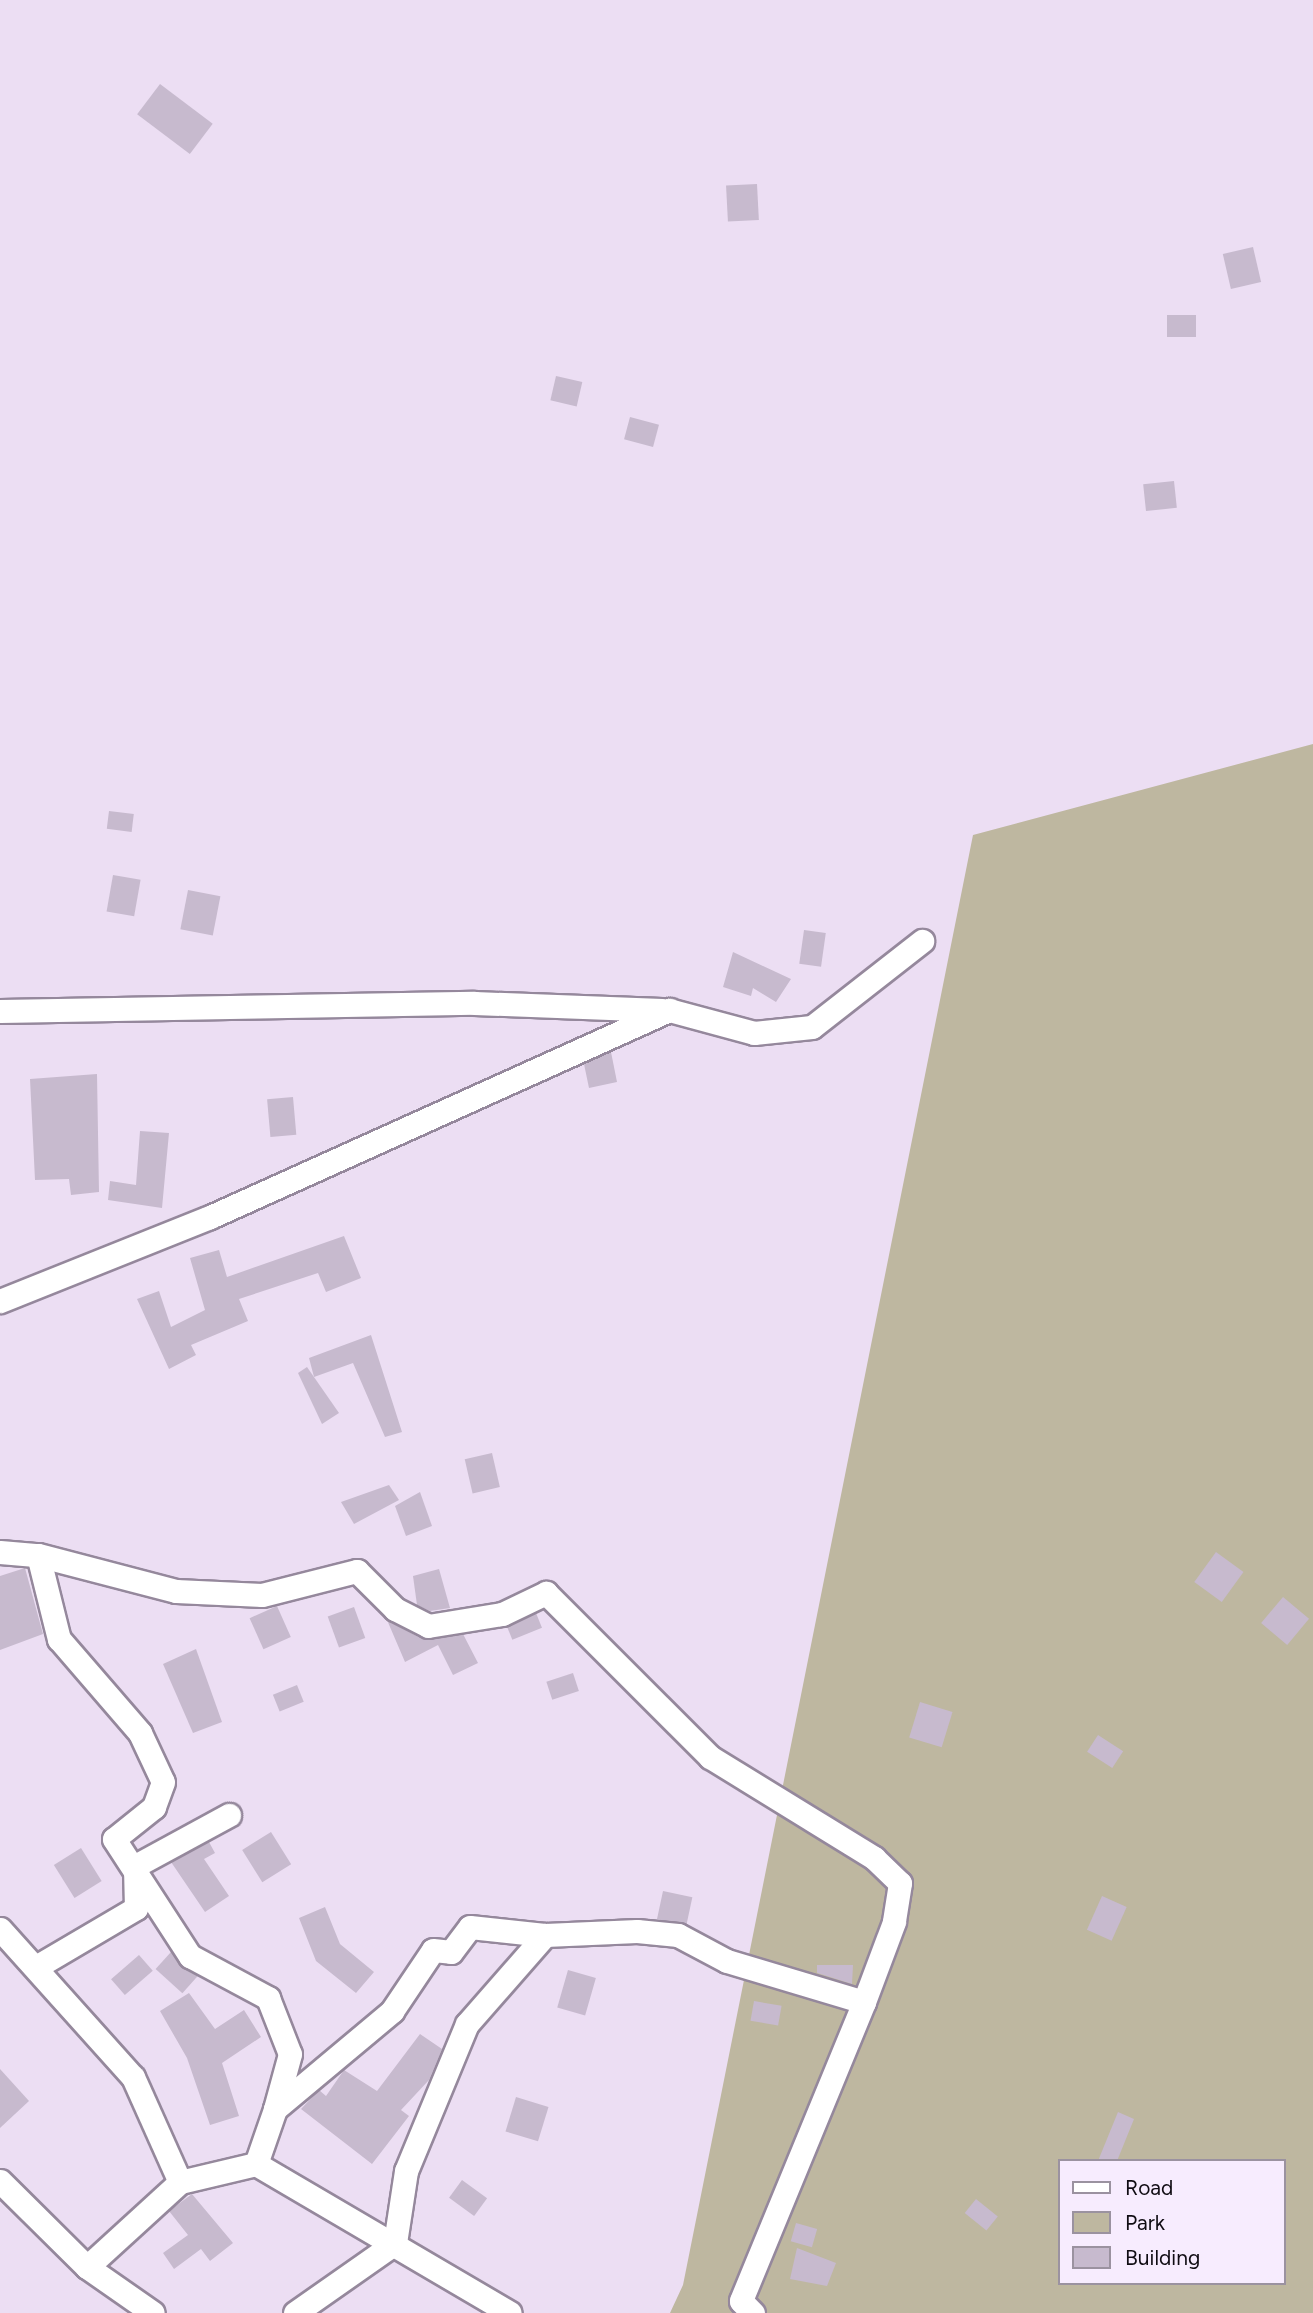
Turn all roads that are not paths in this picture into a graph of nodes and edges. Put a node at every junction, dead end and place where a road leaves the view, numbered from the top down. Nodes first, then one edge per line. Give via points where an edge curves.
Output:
1 (922, 941) dead end
2 (669, 1010) junction
3 (0, 1011) edge
4 (0, 1301) edge
5 (0, 1552) edge
6 (38, 1555) junction
7 (229, 1815) dead end
8 (135, 1866) junction
9 (0, 1929) edge
10 (545, 1935) junction
11 (36, 1967) junction
12 (864, 2002) junction
13 (275, 2109) junction
14 (256, 2164) junction
15 (0, 2181) edge
16 (180, 2182) junction
17 (395, 2242) junction
18 (87, 2267) junction
19 (153, 2313) edge
20 (295, 2313) edge
21 (510, 2313) edge
22 (753, 2313) edge

1 - 2 street via 812,1027 754,1032
2 - 3 street via 474,1003
2 - 4 street via 210,1217
5 - 6 street
6 - 8 street via 59,1639 140,1733 163,1782 154,1807 114,1839
6 - 12 street via 176,1591 262,1595 357,1570 394,1609 428,1626 502,1614 546,1593 710,1757 874,1858 900,1884 894,1922
7 - 8 street
8 - 11 street via 136,1908
8 - 13 street via 190,1956 268,1998 290,2054
9 - 11 street
10 - 12 street via 678,1936 727,1961
10 - 13 street via 470,1927 450,1952 433,1950 392,2011
10 - 17 street via 467,2024 406,2171
11 - 16 street via 133,2077
12 - 22 street via 741,2301
13 - 14 street
14 - 16 street
14 - 17 street
15 - 18 street
16 - 18 street
17 - 20 street
17 - 21 street
18 - 19 street

